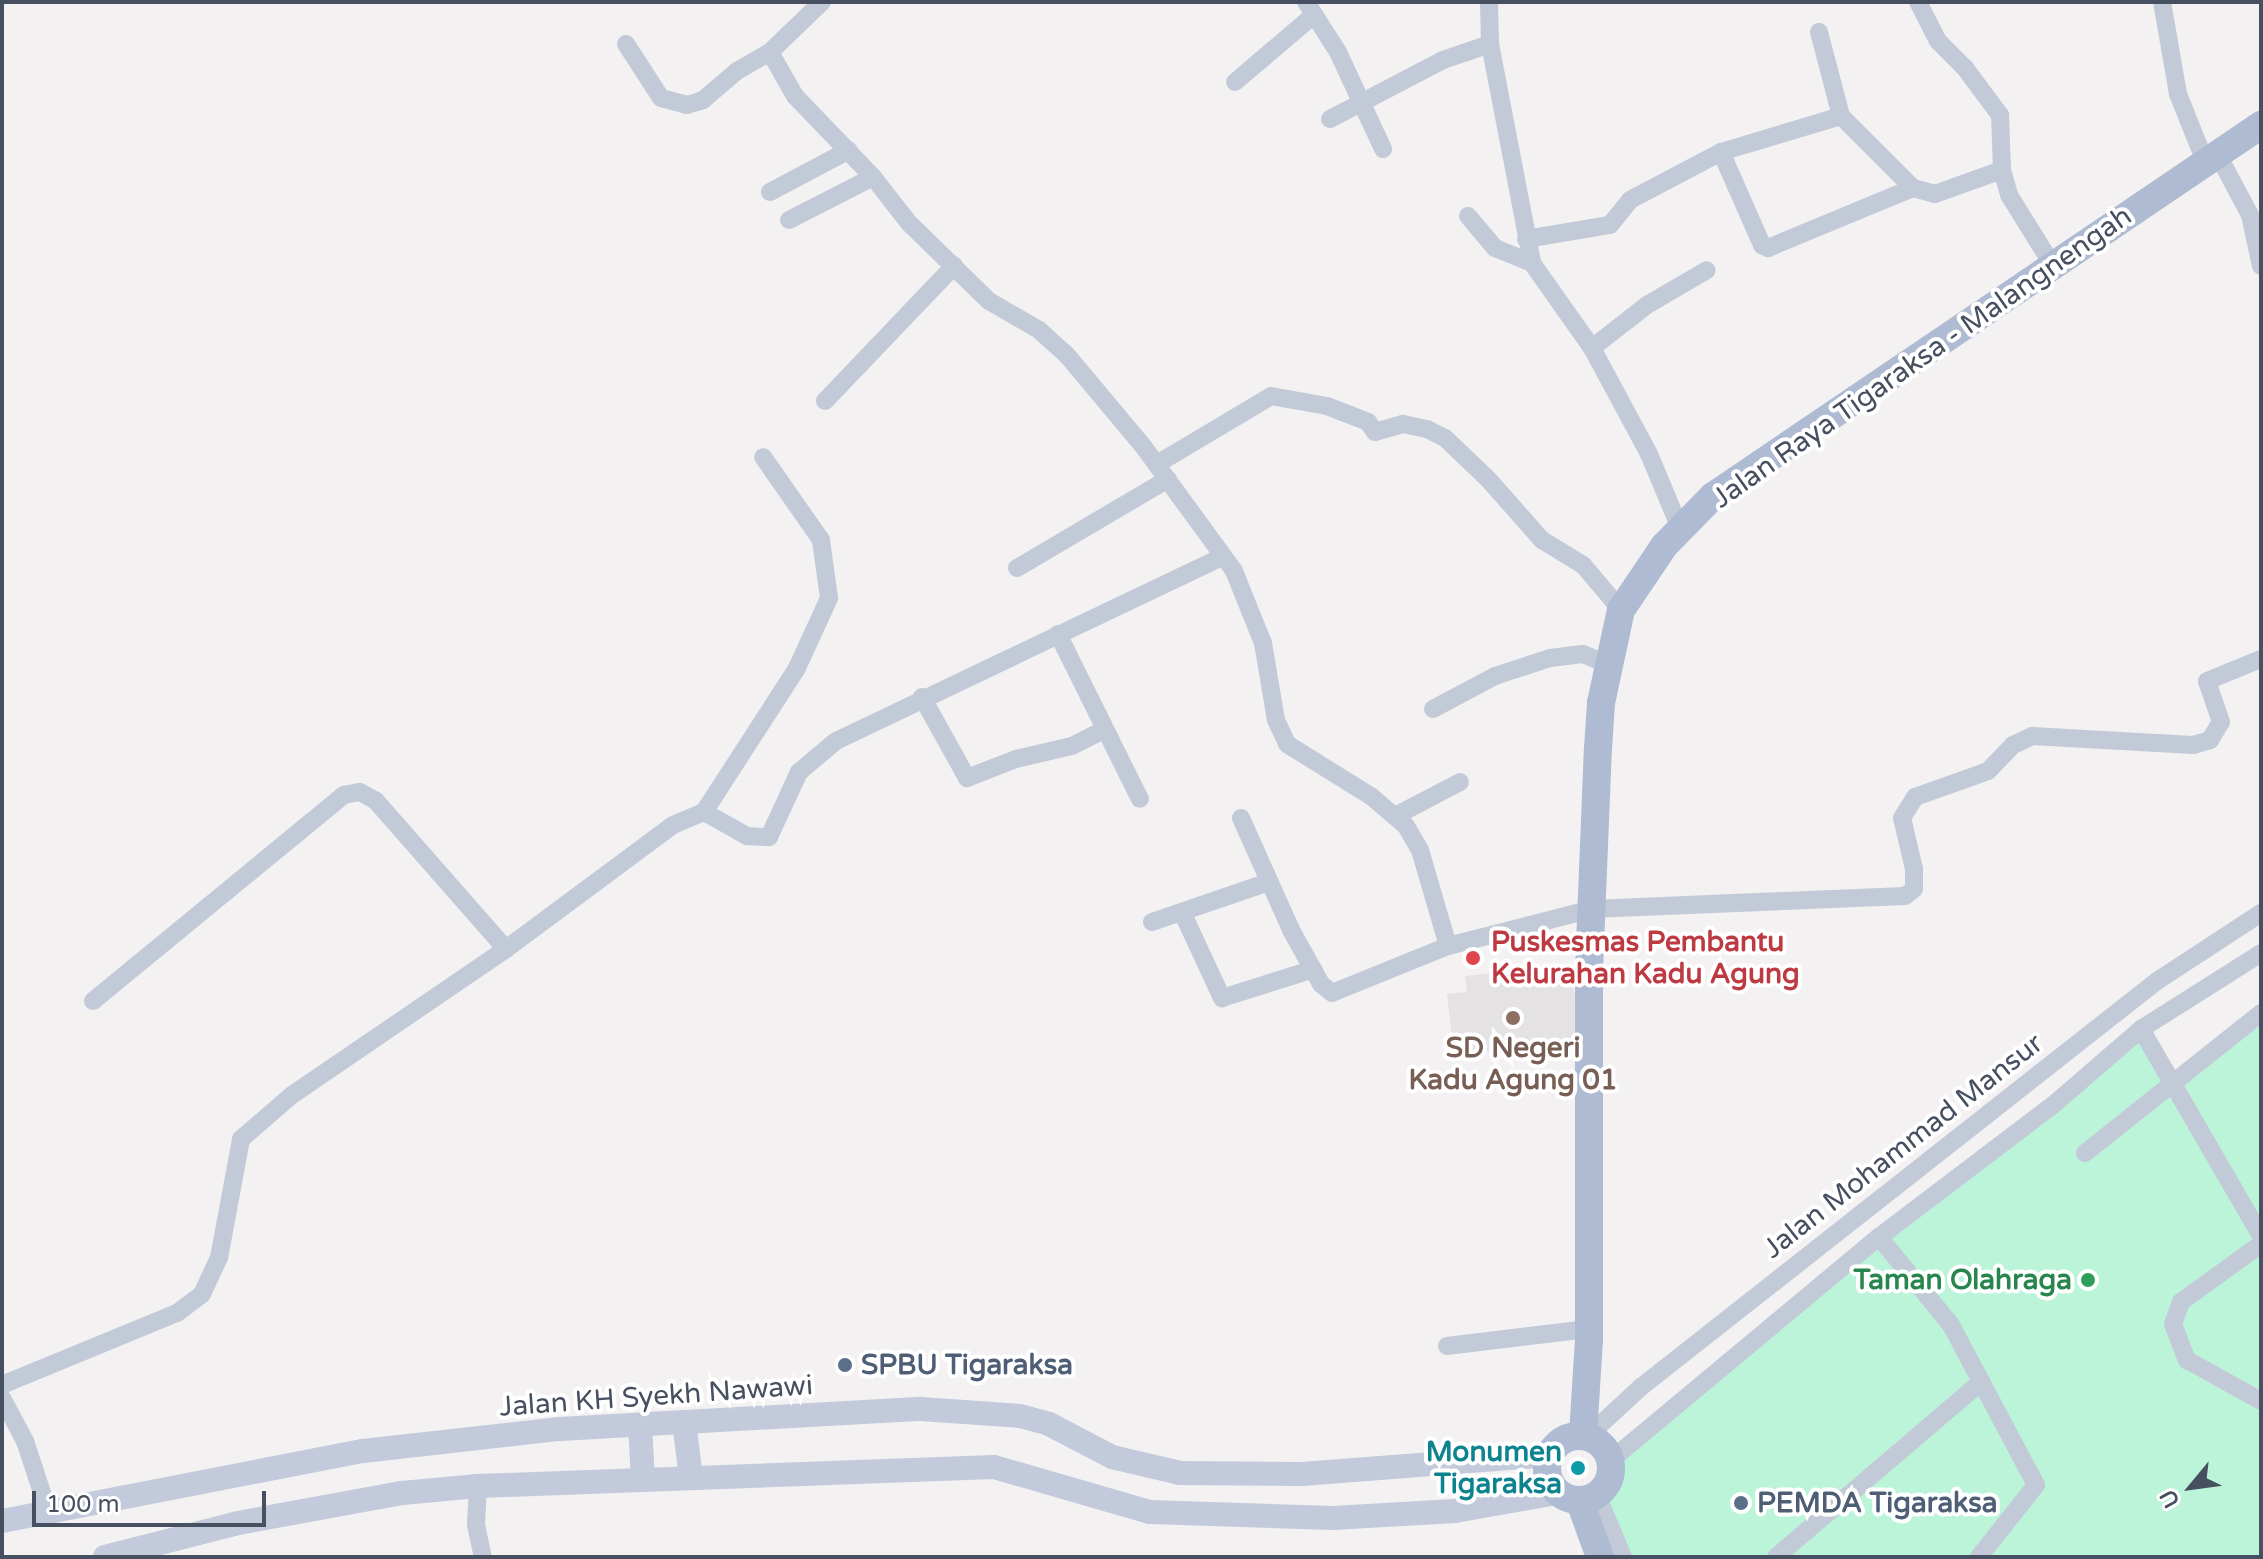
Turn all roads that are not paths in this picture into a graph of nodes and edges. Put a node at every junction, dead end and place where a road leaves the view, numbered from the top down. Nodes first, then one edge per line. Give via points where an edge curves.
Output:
1 (822, 2) edge
2 (1489, 2) edge
3 (1918, 2) edge
4 (2162, 2) edge
5 (1310, 8) edge
6 (1819, 32) dead end
7 (626, 44) dead end
8 (1490, 44) junction
9 (770, 52) junction
10 (1235, 82) dead end
11 (1360, 103) junction
12 (1841, 116) junction
13 (1330, 119) dead end
14 (2261, 125) edge
15 (1383, 149) dead end
16 (849, 150) junction
17 (1721, 152) junction
18 (2212, 160) junction
19 (2002, 170) junction
20 (873, 177) junction
21 (1913, 188) junction
22 (770, 192) dead end
23 (1468, 216) dead end
24 (789, 220) dead end
25 (1526, 239) junction
26 (1532, 263) junction
27 (2052, 264) junction
28 (954, 266) junction
29 (2261, 266) edge
30 (1707, 270) dead end
31 (1592, 348) junction
32 (825, 401) dead end
33 (763, 457) dead end
34 (1162, 471) junction
35 (1682, 533) junction
36 (1223, 556) junction
37 (1017, 568) dead end
38 (1621, 610) junction
39 (1058, 634) junction
40 (2261, 659) edge
41 (1607, 664) junction
42 (922, 697) junction
43 (1433, 709) dead end
44 (1104, 730) junction
45 (1460, 782) dead end
46 (1140, 799) dead end
47 (704, 812) junction
48 (1397, 815) junction
49 (1241, 818) dead end
50 (1269, 882) junction
51 (1592, 909) junction
52 (2261, 913) edge
53 (1183, 914) junction
54 (1152, 922) dead end
55 (1448, 946) junction
56 (506, 949) junction
57 (2261, 953) edge
58 (1314, 969) junction
59 (93, 1001) dead end
60 (2261, 1013) edge
61 (2141, 1029) junction
62 (2170, 1082) junction
63 (2085, 1153) dead end
64 (2261, 1236) edge
65 (1879, 1237) junction
66 (2261, 1244) edge
67 (1588, 1329) junction
68 (1447, 1346) dead end
69 (1981, 1382) junction
70 (2, 1385) edge
71 (2, 1398) edge
72 (2261, 1401) edge
73 (684, 1422) junction
74 (640, 1425) junction
75 (1586, 1436) junction
76 (1549, 1455) junction
77 (1611, 1460) junction
78 (691, 1478) junction
79 (643, 1480) junction
80 (478, 1486) junction
81 (1577, 1497) junction
82 (48, 1511) junction
83 (2, 1521) edge
84 (1978, 1554) edge
85 (105, 1557) edge
86 (483, 1557) edge
87 (1600, 1557) edge
88 (1623, 1557) edge
89 (1776, 1557) edge

1 - 9 street
2 - 8 street
3 - 19 street via 1938,41 2000,115
4 - 18 street via 2178,94
5 - 10 street
5 - 11 street
6 - 12 street
7 - 9 street via 661,98 687,105 703,100
8 - 11 street via 1443,60
8 - 25 street
9 - 16 street via 795,96
11 - 13 street
11 - 15 street
12 - 17 street
12 - 21 street
14 - 18 main road, Jalan Raya Tigaraksa - Malangnengah
16 - 20 street
16 - 22 street
17 - 21 street via 1762,245 1768,248
17 - 25 street via 1630,200 1610,225
18 - 27 main road, Jalan Raya Tigaraksa - Malangnengah
18 - 29 street via 2250,215
19 - 21 street via 1935,194
19 - 27 street via 2009,195
20 - 24 street
20 - 28 street via 909,223
23 - 26 street via 1495,248
25 - 26 street
26 - 31 street
27 - 35 main road, Jalan Raya Tigaraksa - Malangnengah via 1713,496
28 - 32 street
28 - 34 street via 989,301 1039,330 1066,354
30 - 31 street via 1647,305
31 - 35 street via 1649,454
33 - 47 street via 821,540 829,598 797,668
34 - 36 street
34 - 37 street
34 - 38 street via 1271,396 1327,406 1368,422 1375,432 1403,424 1427,429 1445,438 1488,479 1542,540 1583,565
35 - 38 main road, Jalan Raya Tigaraksa - Malangnengah via 1664,546
36 - 39 street
36 - 48 street via 1251,607 1276,720 1287,744
38 - 41 main road, Jalan Raya Tigaraksa - Malangnengah
39 - 42 street
39 - 44 street
40 - 51 street via 2207,681 2221,722 2210,740 2193,745 2032,736 2013,745 1988,771 1915,797 1902,818 1914,869 1914,889 1905,896
41 - 43 street via 1583,654 1550,658 1495,676
41 - 51 main road, Jalan Raya Tigaraksa - Malangnengah
42 - 44 street via 967,778 1072,746
42 - 47 street via 814,755 799,772 769,837 747,836
44 - 46 street
45 - 48 street
47 - 56 street via 673,825
48 - 55 street via 1420,850
49 - 50 street
50 - 53 street
50 - 58 street
51 - 55 street
51 - 67 main road, Jalan Raya Tigaraksa - Malangnengah
52 - 75 street, Jalan Mohammad Mansur via 2157,981 1641,1387
53 - 54 street
53 - 58 street via 1222,998
55 - 58 street via 1332,993
56 - 59 street via 376,801 360,792 344,795
56 - 70 street via 292,1095 241,1139 219,1258 202,1294 177,1313
57 - 61 street, Jalan Mohammad Mansur
60 - 62 street
61 - 62 street
61 - 65 street, Jalan Mohammad Mansur via 2053,1105
62 - 63 street
62 - 64 street
65 - 69 street via 1935,1301
65 - 77 street, Jalan Mohammad Mansur
66 - 72 street via 2181,1302 2173,1324 2187,1360
67 - 68 street
67 - 75 main road, Jalan Raya Tigaraksa - Malangnengah
69 - 84 street via 2036,1485
69 - 89 street
71 - 82 street via 25,1441
73 - 74 main road, Jalan KH Syekh Nawawi
73 - 76 main road, Jalan KH Syekh Nawawi via 925,1409 991,1413 1049,1424 1112,1457 1180,1473 1302,1474
73 - 78 main road
74 - 79 main road
74 - 82 main road, Jalan KH Syekh Nawawi via 363,1451
75 - 76 main road via 1557,1443
75 - 77 main road via 1603,1445
76 - 81 main road via 1548,1476
77 - 81 main road via 1611,1473
78 - 79 main road
78 - 81 main road via 994,1467 1089,1498 1208,1517 1333,1518
79 - 80 main road
80 - 85 main road via 402,1493 238,1523
80 - 86 street via 476,1525
81 - 87 main road
81 - 88 street
82 - 83 main road, Jalan KH Syekh Nawawi

